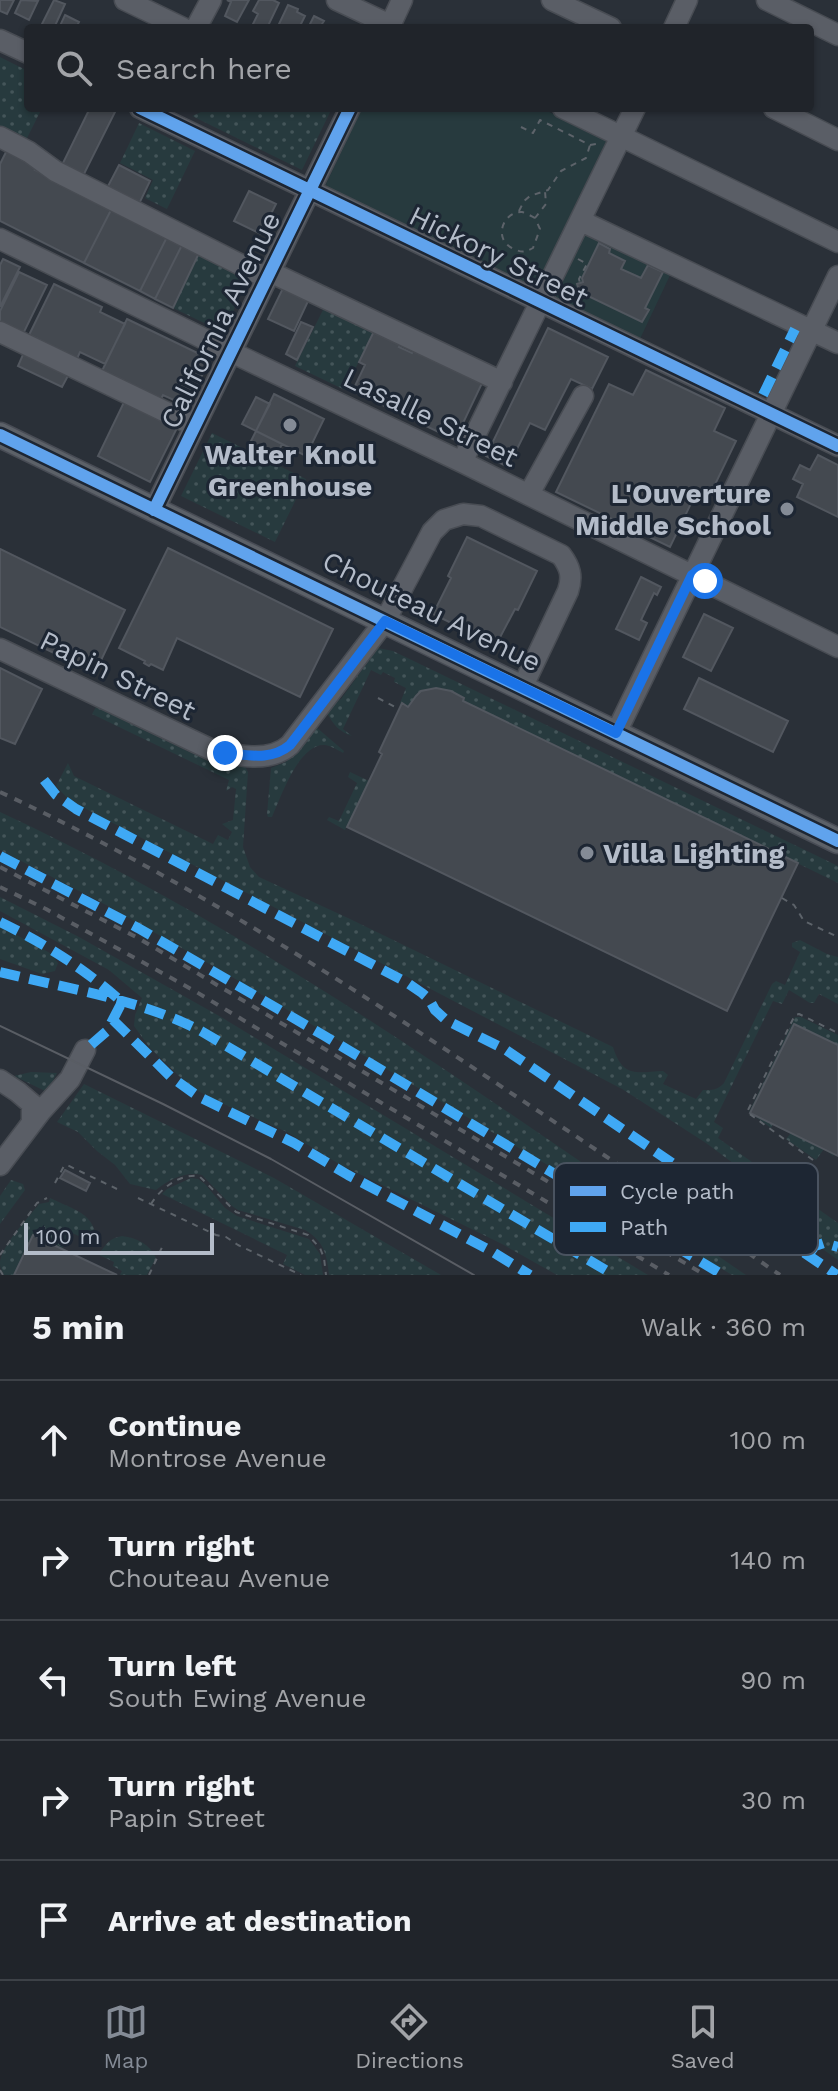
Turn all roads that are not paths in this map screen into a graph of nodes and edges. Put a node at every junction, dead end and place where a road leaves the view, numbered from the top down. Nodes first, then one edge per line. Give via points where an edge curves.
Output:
1 (125, 0) edge
2 (211, 0) edge
3 (337, 0) edge
4 (402, 0) edge
5 (552, 0) edge
6 (687, 0) edge
7 (767, 0) edge
8 (175, 24) edge
9 (198, 24) edge
10 (386, 24) edge
11 (391, 24) edge
12 (603, 24) edge
13 (676, 24) edge
14 (838, 35) edge
15 (0, 40) edge
16 (24, 51) edge
17 (154, 112) edge
18 (348, 112) edge
19 (569, 112) edge
20 (632, 112) edge
21 (782, 112) edge
22 (0, 137) edge
23 (613, 139) junction
24 (838, 140) edge
25 (310, 190) junction
26 (581, 221) junction
27 (0, 239) edge
28 (838, 242) edge
29 (269, 275) junction
30 (838, 276) edge
31 (541, 303) junction
32 (811, 330) junction
33 (0, 332) edge
34 (838, 343) edge
35 (231, 352) junction
36 (502, 382) junction
37 (583, 396) dead end
38 (770, 413) junction
39 (195, 426) junction
40 (0, 435) edge
41 (838, 446) edge
42 (462, 462) junction
43 (529, 494) junction
44 (154, 510) junction
45 (692, 575) junction
46 (385, 621) junction
47 (838, 647) edge
48 (0, 649) edge
49 (522, 688) junction
50 (616, 733) junction
51 (838, 841) edge
52 (85, 1050) dead end
53 (0, 1080) edge
54 (32, 1122) junction
55 (0, 1165) edge

1 - 8 street
2 - 9 street
3 - 10 street
4 - 11 street
5 - 12 street
6 - 13 street
7 - 14 street
15 - 16 street
17 - 25 street, Hickory Street
18 - 25 street, California Avenue
19 - 23 street
20 - 23 street
21 - 24 street
22 - 29 street via 55,171
23 - 26 street
23 - 28 street
25 - 29 street, California Avenue
25 - 31 street, Hickory Street
26 - 31 street
26 - 32 street
27 - 35 street, Lasalle Street
29 - 35 street, California Avenue
29 - 36 street
30 - 32 street
31 - 36 street
31 - 38 street, Hickory Street
32 - 34 street
32 - 38 street
33 - 39 street
35 - 39 street, California Avenue
35 - 42 street, Lasalle Street
36 - 42 street
37 - 43 street
38 - 41 street, Hickory Street
38 - 45 street
39 - 44 street, California Avenue
40 - 44 main road, Chouteau Avenue
42 - 43 street, Lasalle Street
43 - 45 street, Lasalle Street
44 - 46 main road, Chouteau Avenue
45 - 47 street, Lasalle Street
45 - 50 street
46 - 48 street, Papin Street via 290,745 274,755 212,750
46 - 49 main road, Chouteau Avenue
46 - 49 street via 432,532 444,520 481,516 561,555 572,580
49 - 50 main road, Chouteau Avenue
50 - 51 main road, Chouteau Avenue
52 - 54 street via 70,1079
53 - 54 street via 32,1104
54 - 55 street

